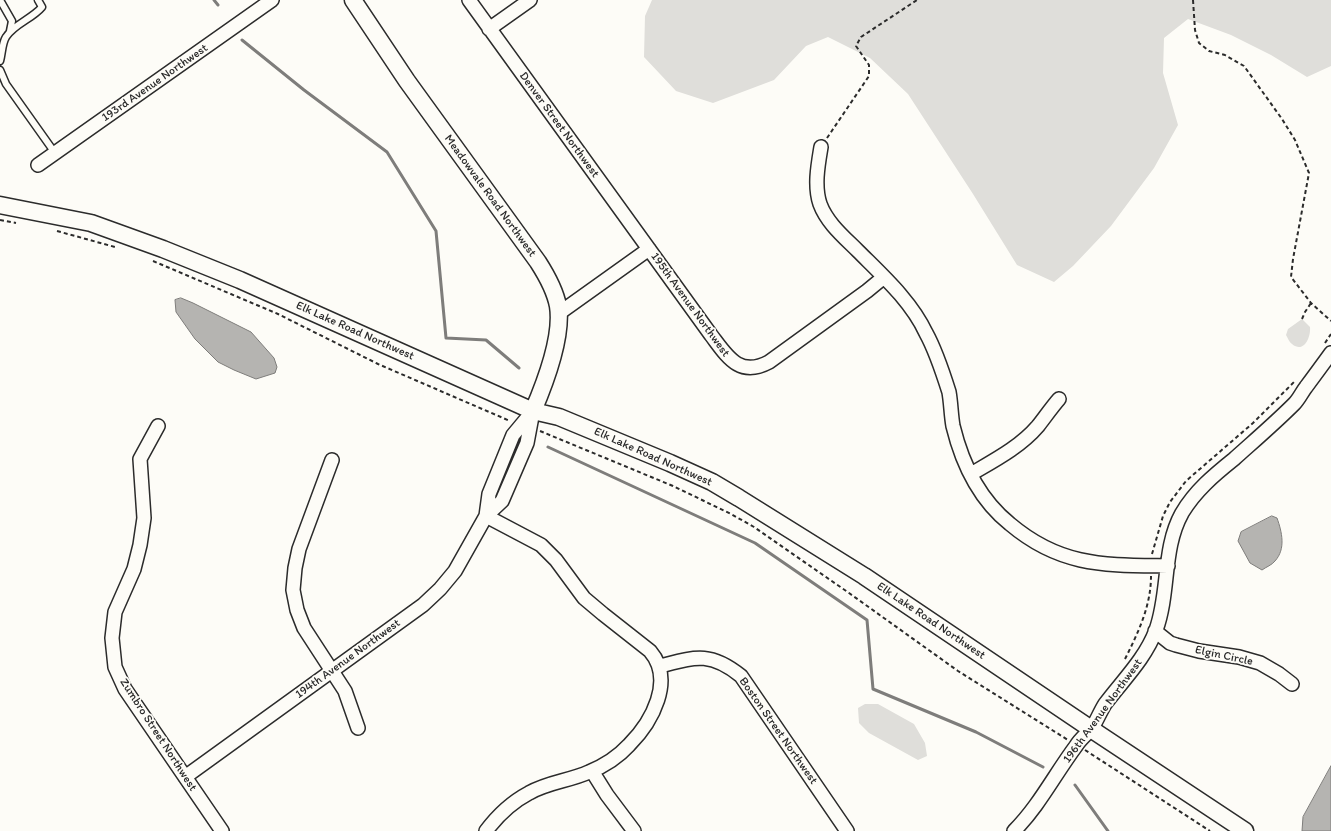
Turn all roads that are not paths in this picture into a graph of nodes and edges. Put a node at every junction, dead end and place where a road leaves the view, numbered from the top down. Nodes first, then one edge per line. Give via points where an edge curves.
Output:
1 (0, 0) edge
2 (38, 0) edge
3 (272, 0) edge
4 (353, 0) edge
5 (469, 0) edge
6 (530, 0) edge
7 (489, 29) junction
8 (10, 31) junction
9 (0, 61) edge
10 (0, 70) edge
11 (820, 147) road end
12 (55, 153) junction
13 (38, 165) dead end
14 (0, 205) edge
15 (650, 249) junction
16 (884, 277) junction
17 (558, 314) junction
18 (1331, 352) edge
19 (1058, 398) dead end
20 (533, 411) junction
21 (158, 426) dead end
22 (332, 460) dead end
23 (971, 474) junction
24 (486, 516) junction
25 (1168, 566) junction
26 (1156, 631) junction
27 (660, 666) junction
28 (332, 671) junction
29 (1292, 684) dead end
30 (358, 728) dead end
31 (1091, 729) junction
32 (592, 771) junction
33 (185, 777) junction
34 (222, 831) edge
35 (486, 831) edge
36 (634, 831) edge
37 (847, 831) edge
38 (1014, 831) edge
39 (1245, 831) edge

1 - 8 lane via 12,20
2 - 8 lane via 42,7 36,14
3 - 12 street, 193rd Avenue Northwest
4 - 17 street, Meadowvale Road Northwest via 407,81 547,276 558,306
5 - 7 street, Denver Street Northwest
6 - 7 street
7 - 15 street, Denver Street Northwest
8 - 9 lane via 5,38
10 - 12 lane via 6,84
11 - 16 street via 817,182 820,204 842,235
12 - 13 street, 193rd Avenue Northwest
14 - 20 street, Elk Lake Road Northwest via 91,223 163,249 240,280
15 - 16 street, 195th Avenue Northwest via 726,356 746,368 760,366 780,355
15 - 17 street, 195th Avenue Northwest
16 - 23 street via 911,308 927,334 949,393 953,425
17 - 20 street, Meadowvale Road Northwest via 553,354
18 - 25 street, 196th Avenue Northwest via 1295,403 1200,488 1190,501 1175,528
19 - 23 street via 1038,426 1022,441
20 - 24 street, 194th Avenue Northwest via 525,426 513,436 489,494
20 - 31 street, Elk Lake Road Northwest via 559,417 712,482 864,576
21 - 33 street, Zumbro Street Northwest via 140,459 144,518 140,546 134,569 115,612 112,638 115,667 125,689
22 - 28 street via 299,549 293,590 304,628
23 - 25 street via 998,513 1021,533 1047,549 1089,562
24 - 27 street via 541,546 556,560 584,598 650,651
24 - 28 street, 194th Avenue Northwest via 456,570 440,589 423,605
25 - 26 street, 196th Avenue Northwest via 1164,600
26 - 29 street, Elgin Circle via 1176,645 1260,663
26 - 31 street, 196th Avenue Northwest via 1141,660 1105,705
27 - 32 street via 661,688 658,700 644,727 620,754
27 - 37 street, Boston Street Northwest via 691,658 702,658 715,661 741,676
28 - 30 street via 345,690
28 - 33 street, 194th Avenue Northwest
31 - 38 street, 196th Avenue Northwest via 1076,745 1024,821
31 - 39 street, Elk Lake Road Northwest
32 - 35 street via 540,787 529,793 508,807
32 - 36 street via 607,796
33 - 34 street, Zumbro Street Northwest

